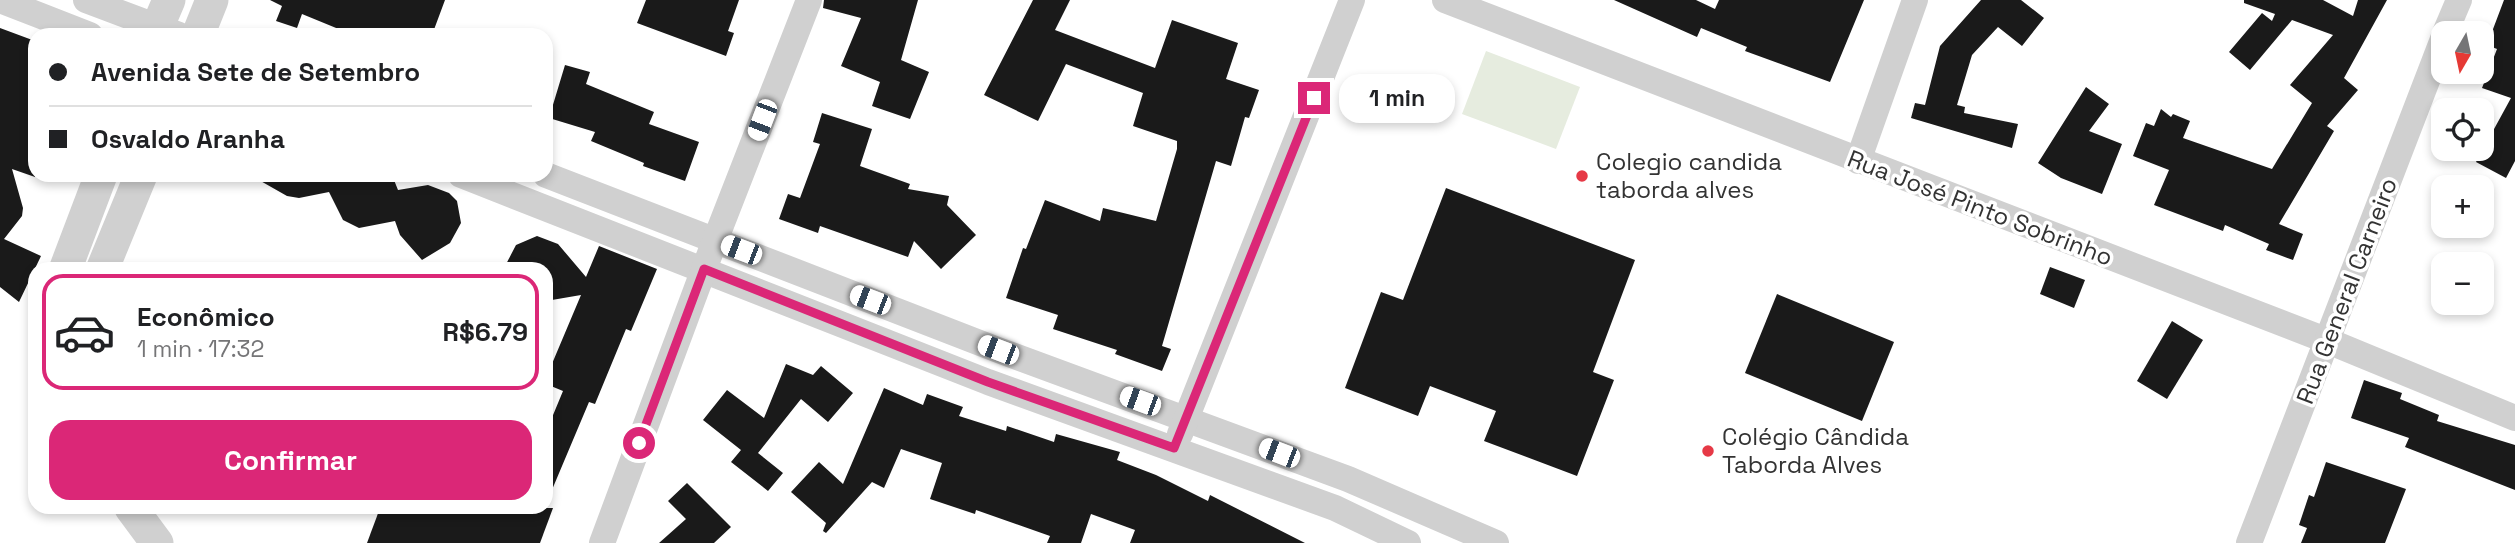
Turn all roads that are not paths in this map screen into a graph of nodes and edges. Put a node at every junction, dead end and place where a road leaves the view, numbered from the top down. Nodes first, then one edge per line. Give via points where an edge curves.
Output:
1 (86, 0) edge
2 (212, 0) edge
3 (809, 0) edge
4 (1352, 0) edge
5 (1445, 0) edge
6 (1915, 0) edge
7 (2459, 0) edge
8 (10, 2) edge
9 (2450, 21) edge
10 (165, 24) edge
11 (73, 28) edge
12 (201, 28) edge
13 (2431, 71) edge
14 (1858, 161) junction
15 (553, 177) edge
16 (97, 182) edge
17 (138, 182) edge
18 (479, 182) edge
19 (715, 240) junction
20 (68, 262) edge
21 (105, 262) edge
22 (704, 269) junction
23 (2328, 341) junction
24 (998, 350) junction
25 (988, 382) junction
26 (1188, 418) junction
27 (2515, 418) edge
28 (1174, 448) junction
29 (1348, 479) junction
30 (1335, 508) junction
31 (135, 514) edge
32 (157, 543) edge
33 (602, 543) edge
34 (1408, 543) edge
35 (1496, 543) edge
36 (2249, 543) edge

1 - 10 street
2 - 12 street
3 - 19 street
4 - 26 street
5 - 14 street, Rua José Pinto Sobrinho
6 - 14 street
7 - 9 street
8 - 11 street
13 - 23 street, Rua General Carneiro
14 - 23 street, Rua José Pinto Sobrinho
15 - 19 street
16 - 20 street
17 - 21 street
18 - 22 street
19 - 22 street
19 - 24 street
22 - 25 street
22 - 33 street
23 - 27 street, Rua José Pinto Sobrinho
23 - 36 street, Rua General Carneiro
24 - 25 street
24 - 26 street
25 - 28 street
26 - 28 street
26 - 29 street
28 - 30 street
29 - 30 street
29 - 35 street
30 - 34 street
31 - 32 street

